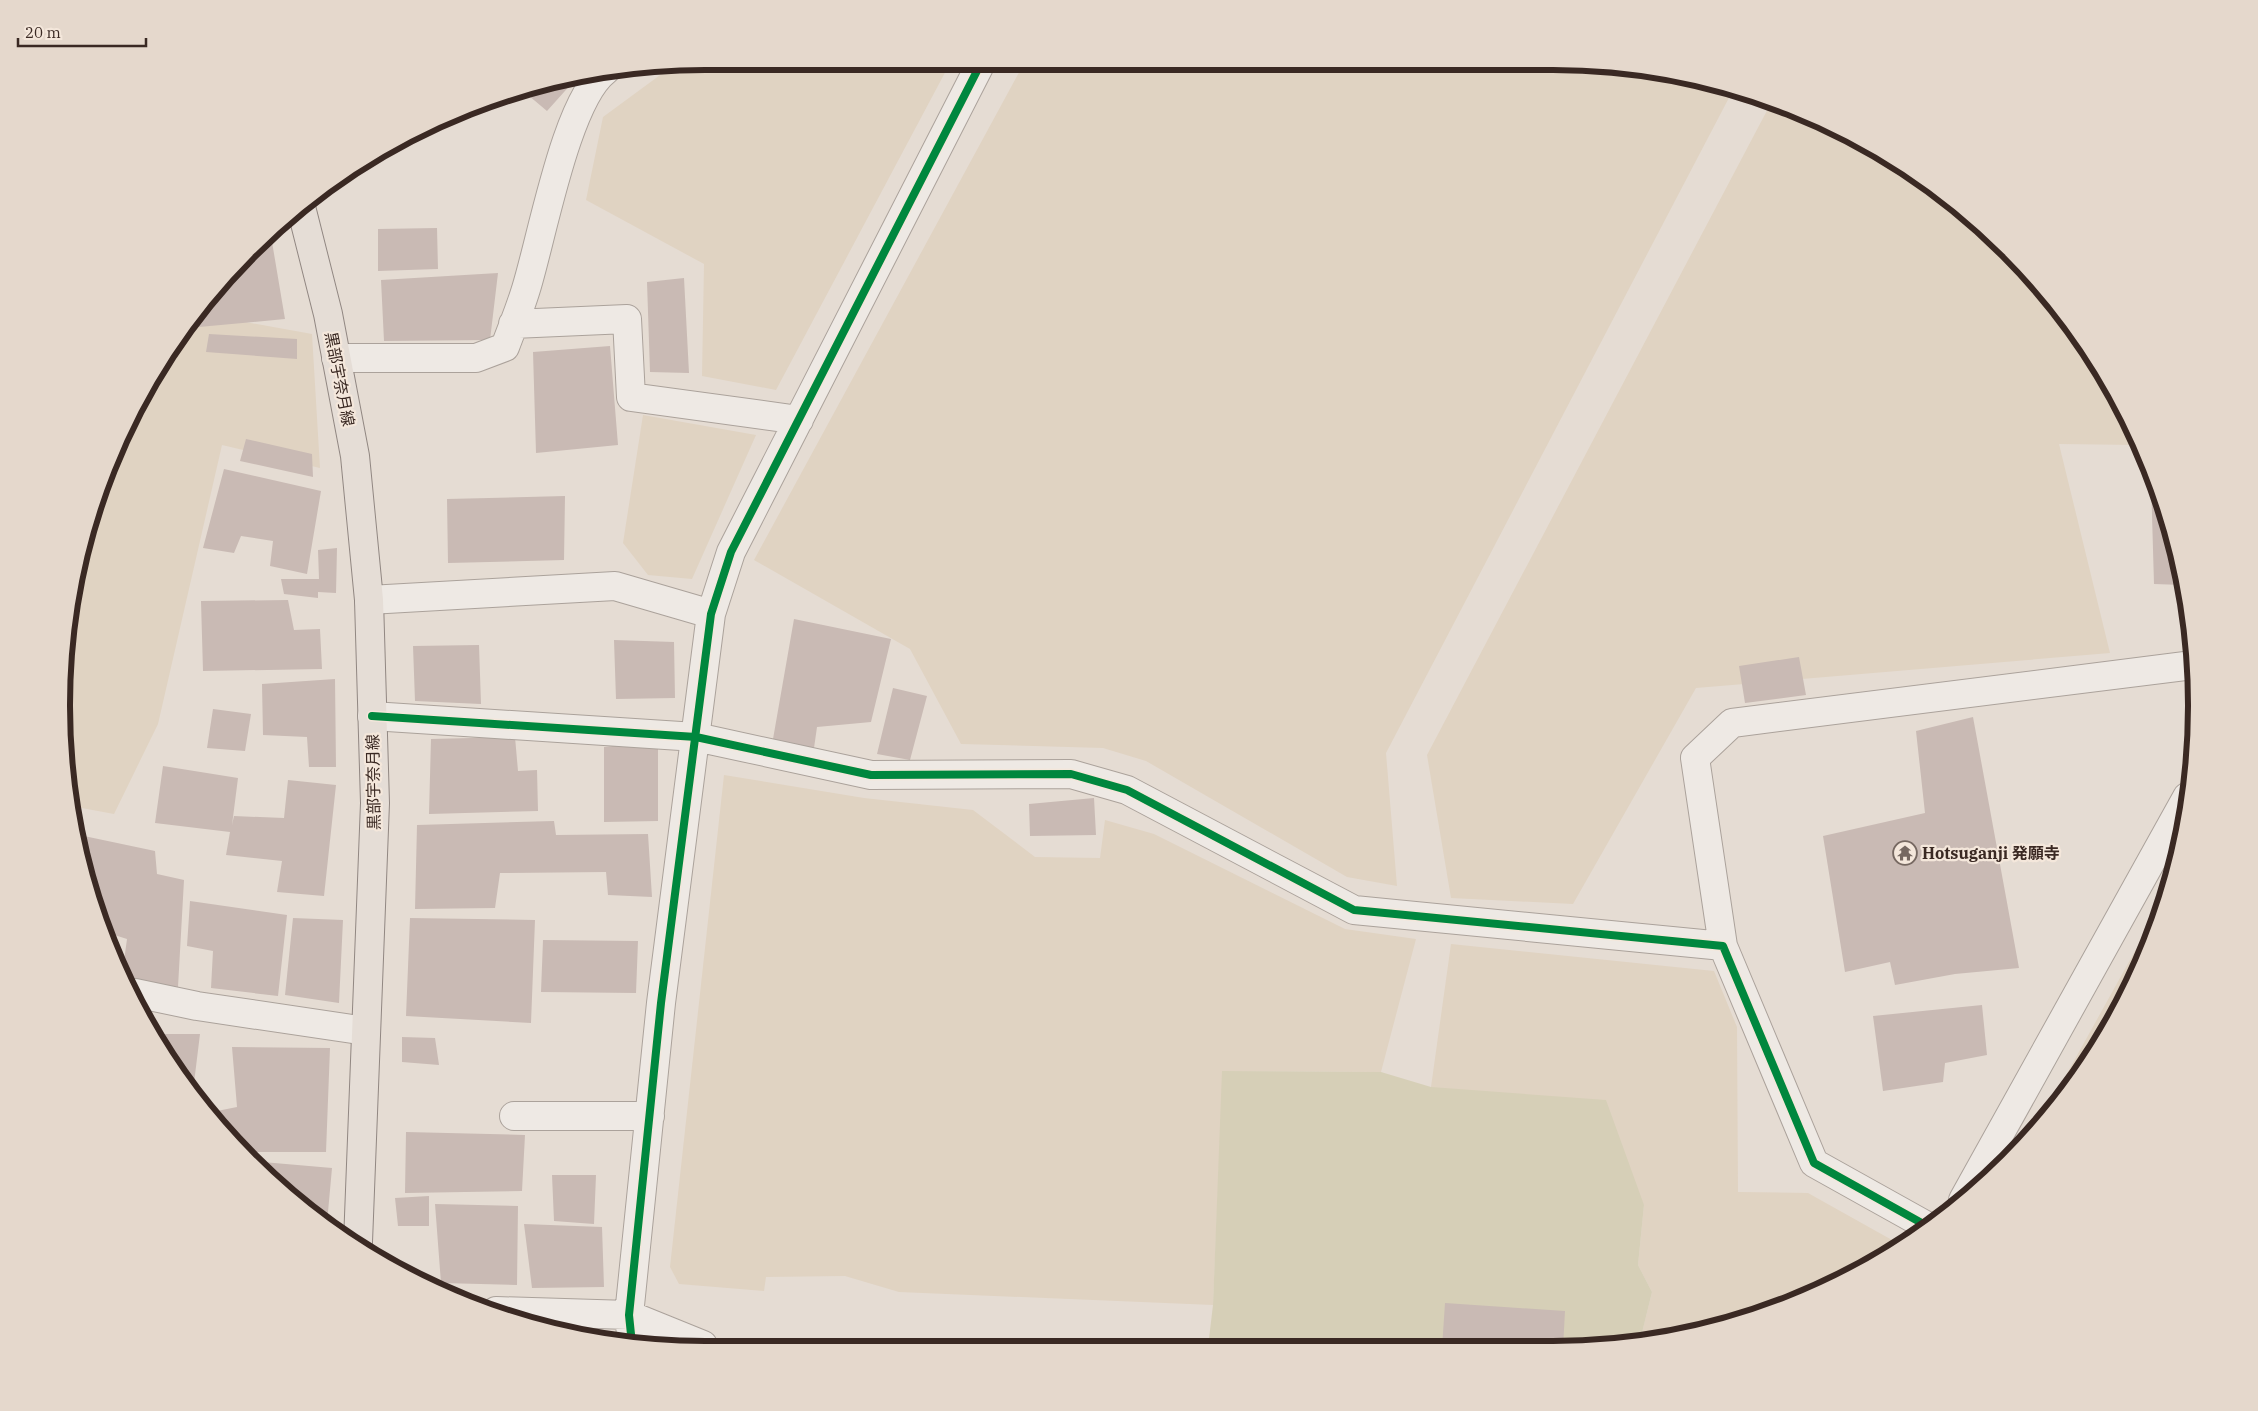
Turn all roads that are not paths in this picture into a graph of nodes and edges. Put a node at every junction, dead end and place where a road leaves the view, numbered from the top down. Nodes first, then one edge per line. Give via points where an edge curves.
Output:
1 (977, 70) edge
2 (595, 80) edge
3 (303, 214) edge
4 (514, 324) junction
5 (336, 358) junction
6 (799, 420) junction
7 (369, 600) junction
8 (711, 614) junction
9 (2187, 666) edge
10 (372, 716) junction
11 (696, 737) junction
12 (2179, 811) edge
13 (1723, 946) junction
14 (140, 994) edge
15 (366, 1031) junction
16 (514, 1116) dead end
17 (650, 1116) junction
18 (1975, 1180) edge
19 (1921, 1223) edge
20 (358, 1238) edge
21 (513, 1311) edge
22 (629, 1315) junction
23 (631, 1337) edge
24 (692, 1341) edge

1 - 6 street
2 - 4 street via 569,132
3 - 5 main road, 黒部宇奈月線
4 - 5 street via 505,347 476,358
4 - 6 street via 628,320 631,397
5 - 7 main road, 黒部宇奈月線 via 355,456
6 - 8 street via 732,552
7 - 8 street via 615,586
7 - 10 main road, 黒部宇奈月線
8 - 11 street
9 - 13 street via 1732,723 1695,758
10 - 11 street
10 - 15 main road, 黒部宇奈月線 via 375,803
11 - 13 street via 871,775 1071,774 1127,790 1354,910
11 - 17 street via 661,1003
12 - 18 street
13 - 19 street via 1814,1162
14 - 15 street via 197,1006
15 - 20 main road, 黒部宇奈月線
16 - 17 street
17 - 22 street
21 - 22 street
22 - 23 street
22 - 24 street

